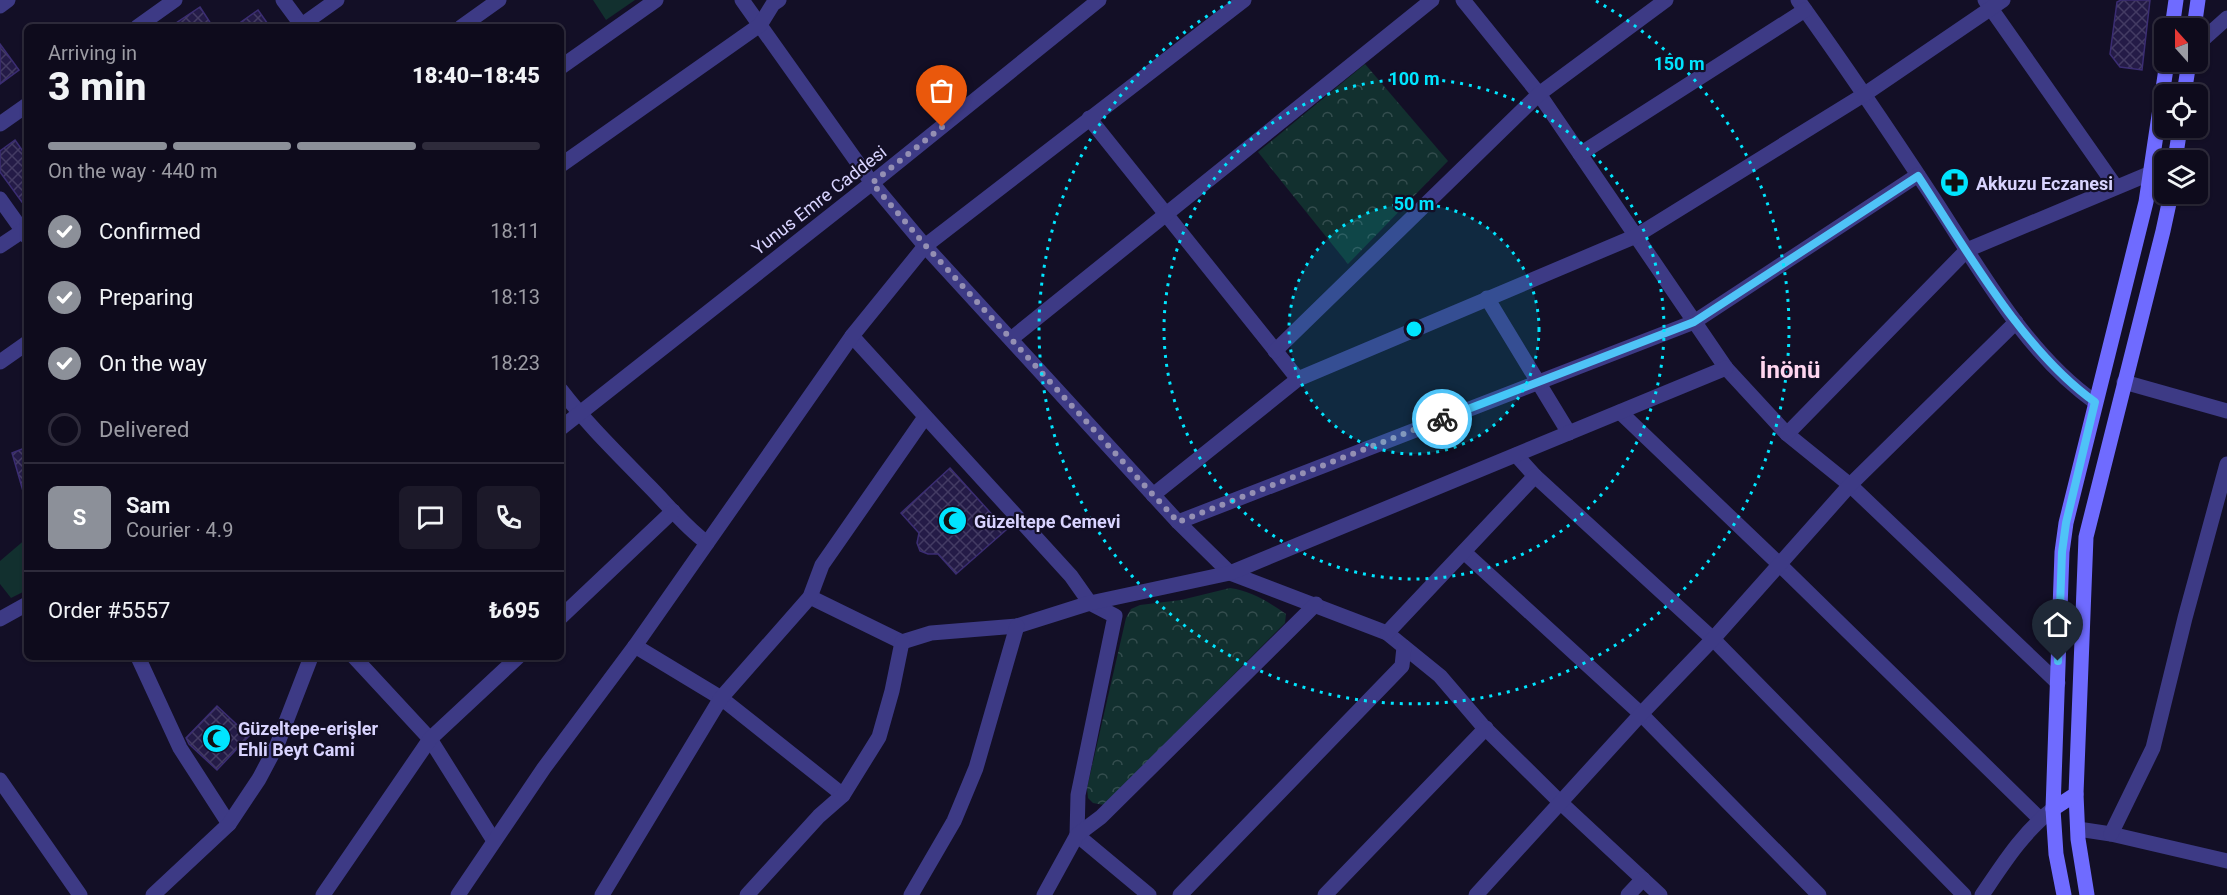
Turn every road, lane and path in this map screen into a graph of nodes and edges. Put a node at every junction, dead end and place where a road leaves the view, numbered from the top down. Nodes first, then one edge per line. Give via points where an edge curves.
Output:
1 (8, 0) edge
2 (175, 0) edge
3 (284, 0) edge
4 (337, 0) edge
5 (499, 0) edge
6 (656, 0) edge
7 (742, 0) edge
8 (779, 0) edge
9 (1099, 0) edge
10 (1244, 0) edge
11 (1432, 0) edge
12 (1464, 0) edge
13 (1666, 0) edge
14 (2176, 0) edge
15 (2198, 0) edge
16 (1993, 3) edge
17 (1801, 5) edge
18 (0, 6) edge
19 (2173, 18) edge
20 (2195, 18) edge
21 (2227, 18) edge
22 (141, 24) edge
23 (300, 24) edge
24 (304, 24) edge
25 (464, 24) edge
26 (760, 25) junction
27 (2208, 35) edge
28 (564, 65) edge
29 (2166, 72) edge
30 (1539, 94) junction
31 (1865, 94) junction
32 (24, 107) edge
33 (1089, 117) junction
34 (0, 124) edge
35 (1580, 154) junction
36 (564, 163) edge
37 (2151, 173) junction
38 (1918, 176) junction
39 (872, 183) junction
40 (2116, 187) junction
41 (0, 199) edge
42 (2168, 204) edge
43 (1166, 214) junction
44 (24, 229) edge
45 (24, 233) edge
46 (1635, 236) junction
47 (0, 246) edge
48 (926, 246) junction
49 (1967, 250) junction
50 (1487, 298) junction
51 (1694, 322) junction
52 (2016, 322) junction
53 (852, 336) junction
54 (1011, 339) junction
55 (24, 345) edge
56 (1275, 351) junction
57 (0, 362) edge
58 (1726, 368) junction
59 (1298, 379) junction
60 (1537, 382) junction
61 (2124, 382) junction
62 (564, 394) edge
63 (2095, 402) junction
64 (2227, 411) edge
65 (1620, 412) junction
66 (579, 414) junction
67 (925, 417) junction
68 (564, 426) edge
69 (1569, 433) junction
70 (1787, 434) junction
71 (1516, 455) junction
72 (2227, 464) edge
73 (1535, 476) junction
74 (1851, 485) junction
75 (1153, 495) junction
76 (674, 511) junction
77 (1178, 522) junction
78 (707, 543) junction
79 (1464, 552) junction
80 (1779, 564) junction
81 (1230, 573) junction
82 (810, 597) junction
83 (1090, 603) junction
84 (1316, 604) junction
85 (24, 606) edge
86 (564, 614) edge
87 (0, 619) edge
88 (1017, 626) junction
89 (1388, 633) junction
90 (1713, 639) junction
91 (902, 642) junction
92 (636, 646) junction
93 (1404, 646) junction
94 (139, 660) edge
95 (310, 660) edge
96 (357, 660) edge
97 (515, 660) edge
98 (2058, 683) junction
99 (721, 698) junction
100 (1641, 714) junction
101 (1486, 728) junction
102 (430, 739) junction
103 (0, 780) edge
104 (2076, 794) junction
105 (843, 795) junction
106 (1561, 803) junction
107 (2053, 809) junction
108 (2040, 819) junction
109 (229, 824) junction
110 (2078, 829) junction
111 (2110, 834) junction
112 (1077, 835) junction
113 (494, 841) junction
114 (2227, 861) edge
115 (1643, 879) junction
116 (80, 895) edge
117 (153, 895) edge
118 (323, 895) edge
119 (458, 895) edge
120 (602, 895) edge
121 (747, 895) edge
122 (911, 895) edge
123 (1044, 895) edge
124 (1149, 895) edge
125 (1180, 895) edge
126 (1325, 895) edge
127 (1476, 895) edge
128 (1628, 895) edge
129 (1660, 895) edge
130 (1819, 895) edge
131 (1964, 895) edge
132 (1982, 895) edge
133 (2064, 895) edge
134 (2087, 895) edge

1 - 18 street
2 - 22 street
3 - 23 street
4 - 24 street
5 - 25 street
6 - 28 street
7 - 26 street
8 - 26 street
9 - 39 street, Yunus Emre Caddesi
10 - 33 street
11 - 43 street
12 - 30 street
13 - 30 street
14 - 19 main road
15 - 20 main road
16 - 31 street
16 - 40 street
17 - 31 street
17 - 35 street
21 - 27 street
26 - 36 street
26 - 39 street
29 - 37 main road
30 - 35 street
30 - 56 street
31 - 38 street
31 - 46 street
32 - 34 street
33 - 43 street
33 - 48 street
35 - 46 street
37 - 40 street
37 - 63 main road
38 - 49 street
38 - 51 street
39 - 48 street
39 - 66 street, Yunus Emre Caddesi
40 - 49 street
41 - 44 street
42 - 61 main road
43 - 54 street
43 - 56 street
45 - 47 street
46 - 50 street
46 - 51 street
48 - 53 street
48 - 54 street
49 - 52 street
49 - 70 street
50 - 59 street
50 - 60 street
51 - 58 street
51 - 60 street
52 - 63 street via 2066,381
52 - 74 street
53 - 67 street
53 - 78 street
54 - 75 street
55 - 57 street
56 - 59 street
58 - 65 street
58 - 70 street
59 - 75 street
60 - 69 street
60 - 77 street
61 - 64 street
61 - 104 main road via 2086,537
62 - 66 street
63 - 98 main road via 2064,530
65 - 69 street
65 - 80 street
66 - 68 street, Yunus Emre Caddesi
66 - 76 street
67 - 82 street via 822,565
67 - 83 street via 1071,576
69 - 71 street
70 - 74 street
71 - 73 street
71 - 81 street
72 - 111 street via 2153,748
73 - 79 street
73 - 90 street
74 - 80 street
74 - 98 street
75 - 77 street
76 - 78 street via 689,530
76 - 86 street
77 - 81 street
78 - 92 street
79 - 89 street
79 - 100 street
80 - 90 street
80 - 108 street
81 - 83 street
81 - 84 street
82 - 91 street
82 - 99 street
83 - 88 street
83 - 112 street via 1115,616 1078,795
84 - 89 street
84 - 112 street via 1101,817
85 - 87 street
88 - 91 street via 931,633
88 - 122 street via 976,768 954,821
89 - 93 street
90 - 100 street
90 - 131 street
91 - 105 street via 879,737
92 - 99 street
92 - 113 street
93 - 101 street via 1440,676
93 - 125 street via 1402,666
94 - 109 street via 180,748
95 - 109 street via 277,745
96 - 102 street
97 - 102 street
98 - 107 main road
99 - 105 street
99 - 120 street
100 - 106 street
100 - 130 street
101 - 106 street
101 - 126 street
102 - 113 street
102 - 118 street
103 - 116 street
104 - 107 main road
104 - 110 main road
105 - 121 street
106 - 115 street
106 - 127 street
107 - 108 street
107 - 133 main road
108 - 132 street
109 - 117 street
110 - 111 street
110 - 134 main road
111 - 114 street
112 - 123 street
112 - 124 street
113 - 119 street
115 - 128 street
115 - 129 street

